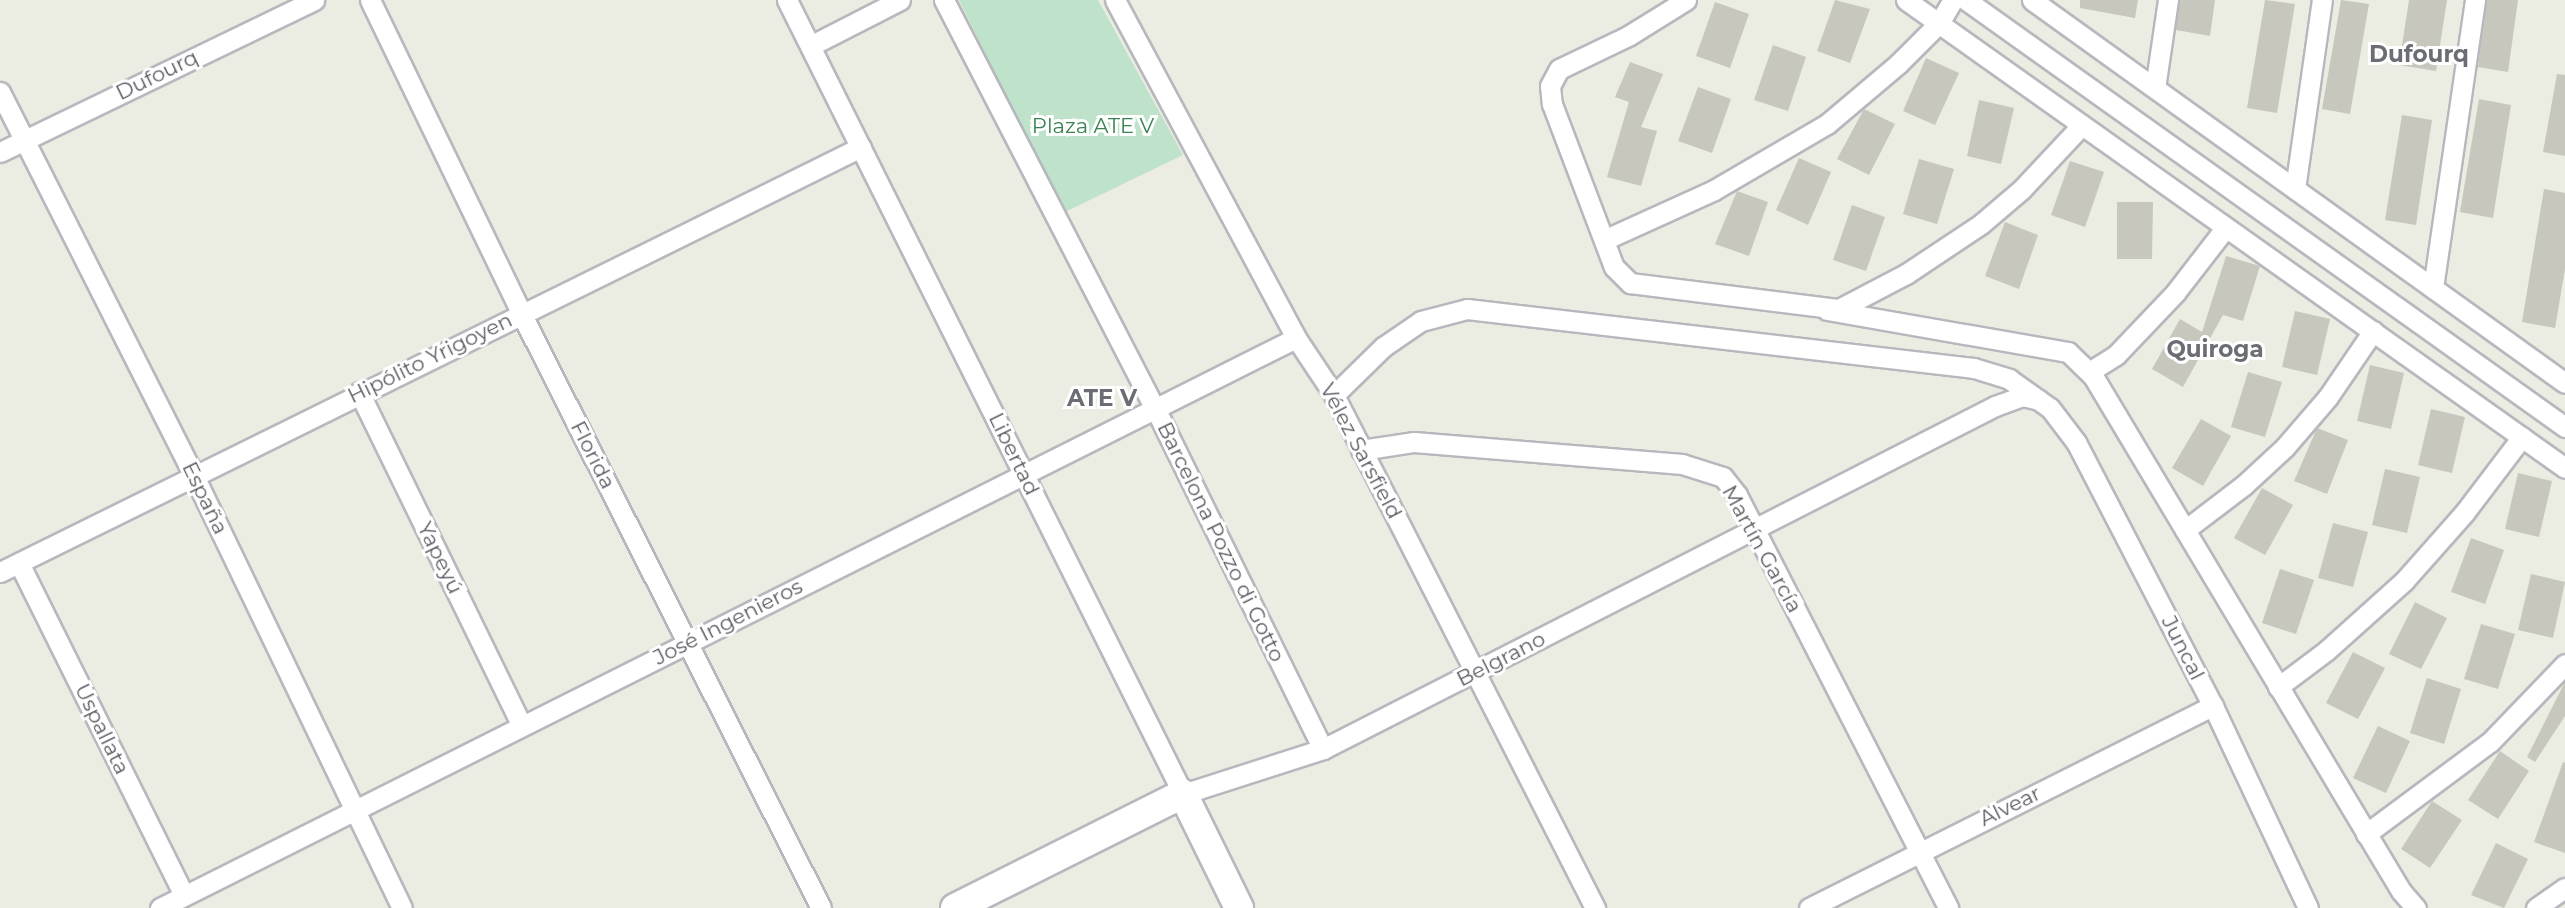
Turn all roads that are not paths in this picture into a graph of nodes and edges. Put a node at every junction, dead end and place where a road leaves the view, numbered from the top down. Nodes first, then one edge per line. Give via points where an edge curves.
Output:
1 (314, 0) edge
2 (370, 0) edge
3 (787, 0) edge
4 (900, 0) edge
5 (944, 0) edge
6 (1115, 0) edge
7 (1686, 0) edge
8 (1906, 0) edge
9 (1953, 0) edge
10 (1966, 0) edge
11 (2032, 0) edge
12 (2168, 0) edge
13 (2322, 0) edge
14 (2474, 0) edge
15 (1939, 23) junction
16 (810, 46) junction
17 (2155, 88) junction
18 (0, 92) edge
19 (2082, 125) junction
20 (23, 139) junction
21 (861, 147) junction
22 (0, 152) edge
23 (2295, 189) junction
24 (2226, 227) junction
25 (1604, 240) junction
26 (2433, 288) junction
27 (1827, 310) junction
28 (521, 313) junction
29 (2372, 331) junction
30 (1296, 338) junction
31 (2089, 372) junction
32 (2565, 383) edge
33 (359, 392) junction
34 (1334, 395) junction
35 (2039, 400) junction
36 (1156, 410) junction
37 (2565, 427) edge
38 (2522, 437) junction
39 (1361, 450) junction
40 (2565, 468) edge
41 (1024, 474) junction
42 (195, 478) junction
43 (2185, 530) junction
44 (1754, 531) junction
45 (19, 563) junction
46 (0, 572) edge
47 (689, 643) junction
48 (2565, 664) edge
49 (1474, 673) junction
50 (2278, 687) junction
51 (2213, 706) junction
52 (521, 724) junction
53 (1323, 749) junction
54 (1182, 794) junction
55 (353, 809) junction
56 (2366, 834) junction
57 (1921, 850) junction
58 (2565, 888) edge
59 (184, 895) junction
60 (160, 908) edge
61 (402, 908) edge
62 (821, 908) edge
63 (955, 908) edge
64 (1239, 908) edge
65 (1595, 908) edge
66 (1809, 908) edge
67 (1948, 908) edge
68 (2308, 908) edge
69 (2416, 908) edge
70 (2536, 908) edge

1 - 20 street, Dufourq
2 - 28 street, Florida
3 - 16 street, Libertad
4 - 16 street
5 - 36 street, Barcelona Pozzo di Gotto
6 - 30 street, Vélez Sarsfield
7 - 25 street via 1628,36 1559,69 1550,86 1552,104
8 - 15 street
9 - 15 street
10 - 37 street
11 - 17 street
12 - 17 street
13 - 23 street
14 - 26 street
15 - 19 street
15 - 25 street via 1827,124 1714,190
16 - 21 street, Libertad
17 - 23 street
18 - 20 street, España
19 - 24 street
19 - 27 street via 2021,190 1948,247 1846,306
20 - 22 street, Dufourq
20 - 42 street, España
21 - 28 street, Hipólito Yrigoyen
21 - 41 street, Libertad
23 - 26 street
24 - 29 street
24 - 31 street via 2175,293 2116,355
25 - 27 street via 1614,267 1630,283
26 - 32 street
27 - 31 street via 2068,352
28 - 33 street, Hipólito Yrigoyen
28 - 47 street, Florida
29 - 38 street
29 - 43 street via 2328,397 2285,447
30 - 34 street, Vélez Sarsfield
30 - 36 street, José Ingenieros
31 - 43 street
33 - 42 street, Hipólito Yrigoyen
33 - 52 street, Yapeyú
34 - 35 street, Juncal via 1382,347 1421,321 1467,309 1973,368 2009,379
34 - 39 street, Vélez Sarsfield
35 - 44 street, Belgrano via 2022,396 1995,406
35 - 51 street, Juncal via 2059,416 2076,442
36 - 41 street, José Ingenieros
36 - 53 street, Barcelona Pozzo di Gotto
38 - 40 street
38 - 50 street via 2475,500 2404,581 2326,652
39 - 44 street, Martín García via 1414,442 1700,466 1723,477
39 - 49 street, Vélez Sarsfield
41 - 47 street, José Ingenieros
41 - 54 street, Libertad
42 - 45 street, Hipólito Yrigoyen
42 - 55 street, España
43 - 50 street
44 - 49 street, Belgrano
44 - 57 street, Martín García
45 - 46 street, Hipólito Yrigoyen
45 - 59 street, Uspallata
47 - 52 street, José Ingenieros
47 - 62 street, Florida
48 - 56 street via 2490,742
49 - 53 street, Belgrano
49 - 65 street, Vélez Sarsfield
50 - 56 street
51 - 57 street, Alvear
51 - 68 street, Juncal
52 - 55 street, José Ingenieros
53 - 54 street, Belgrano
54 - 63 main road, Belgrano
54 - 64 main road, Libertad
55 - 59 street, José Ingenieros
55 - 61 street, España
56 - 69 street
57 - 66 street, Alvear
57 - 67 street, Martín García
58 - 70 street
59 - 60 street, José Ingenieros

